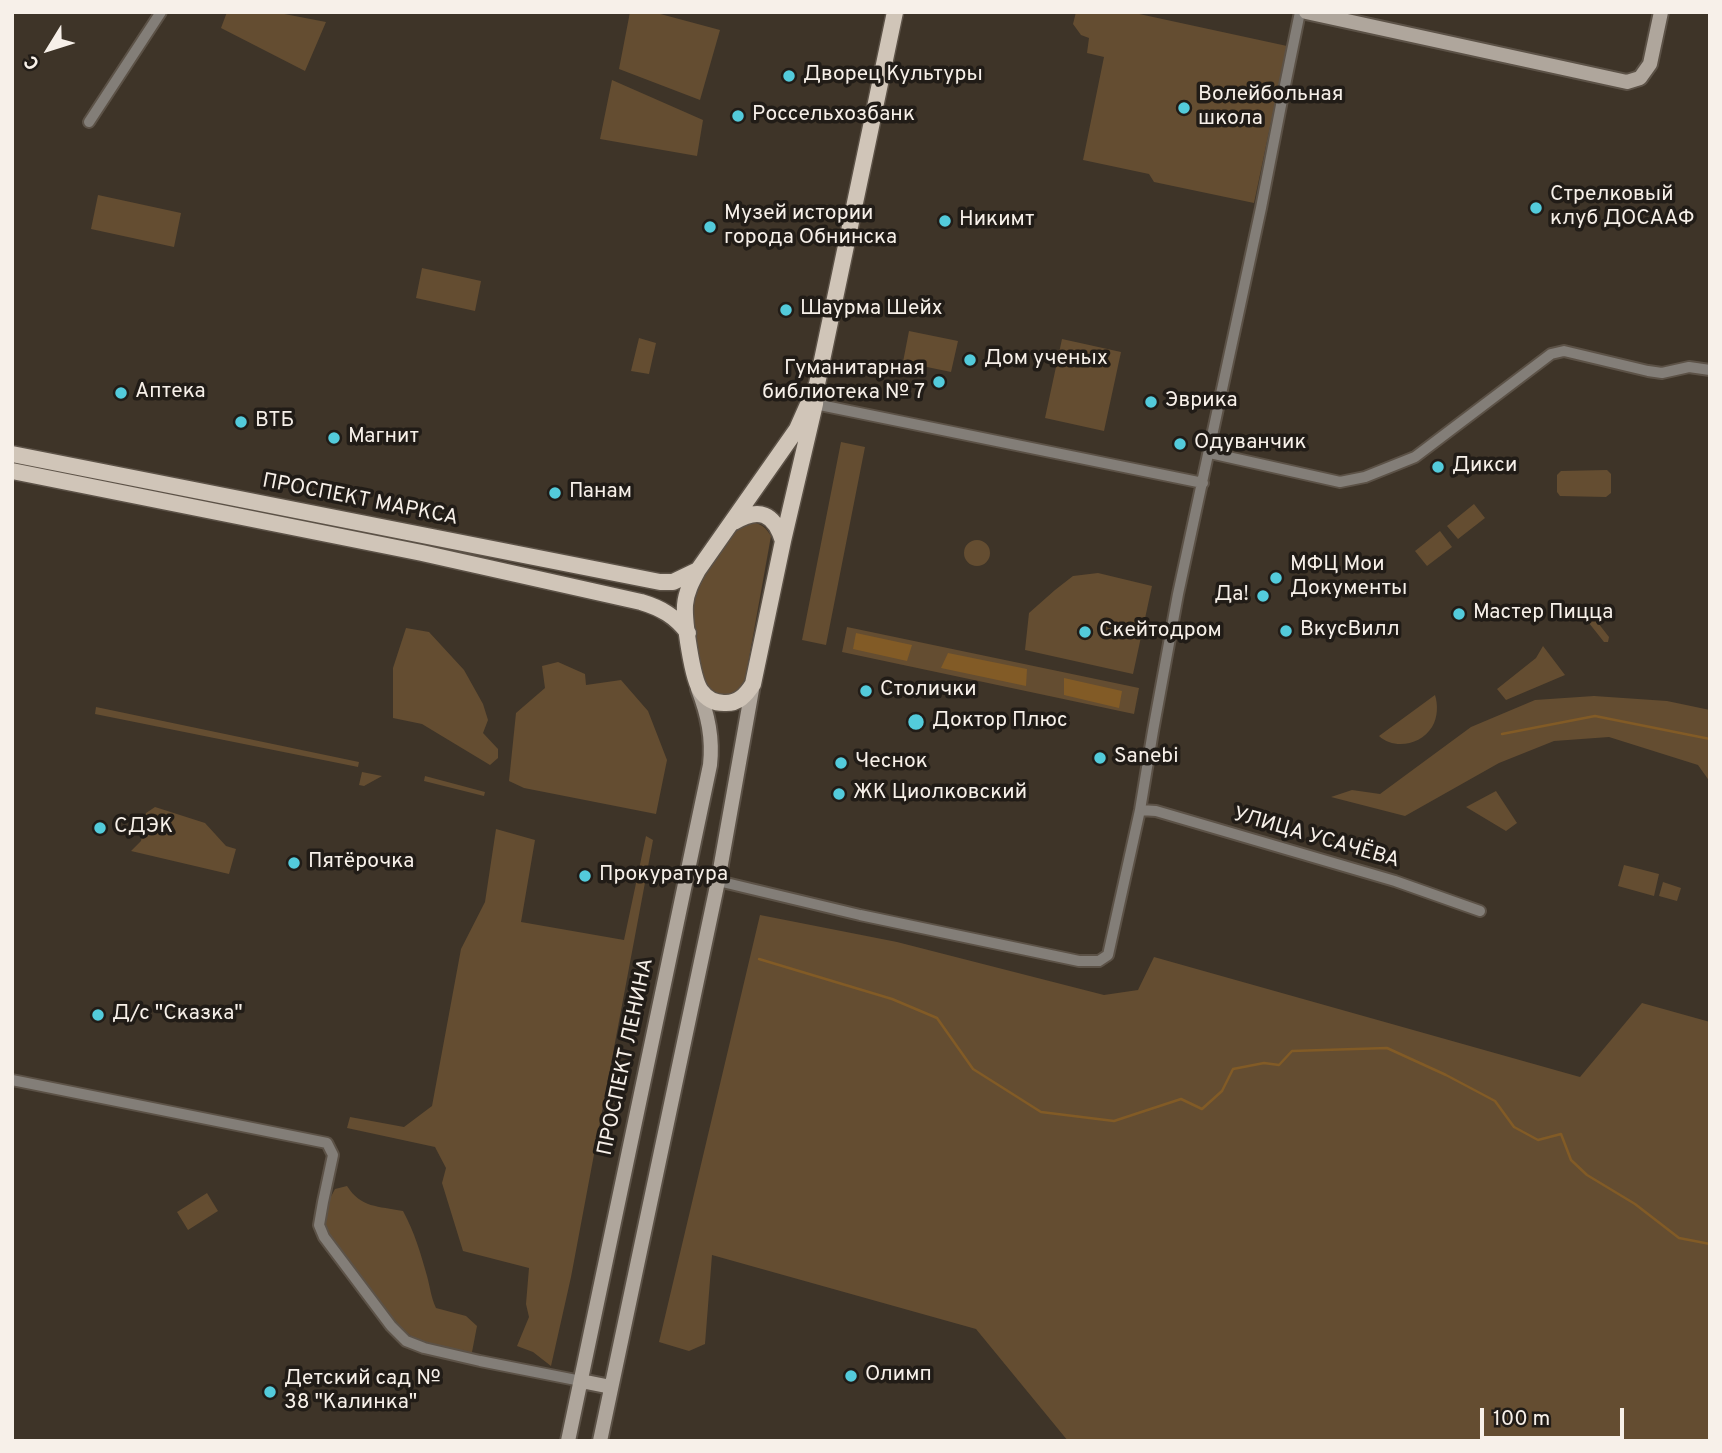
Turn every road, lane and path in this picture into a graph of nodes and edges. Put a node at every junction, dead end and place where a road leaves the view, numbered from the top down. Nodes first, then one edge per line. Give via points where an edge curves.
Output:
1 (160, 12) edge
2 (895, 12) edge
3 (1300, 12) edge
4 (1306, 12) edge
5 (1661, 12) edge
6 (89, 122) dead end
7 (1710, 370) edge
8 (817, 384) junction
9 (815, 404) junction
10 (1210, 453) junction
11 (12, 454) edge
12 (12, 471) edge
13 (1203, 483) junction
14 (729, 525) junction
15 (783, 541) junction
16 (698, 570) junction
17 (647, 580) junction
18 (641, 602) junction
19 (688, 633) junction
20 (696, 683) junction
21 (753, 684) junction
22 (1140, 810) junction
23 (718, 881) junction
24 (1480, 911) dead end
25 (12, 1080) edge
26 (581, 1381) junction
27 (611, 1387) junction
28 (568, 1441) edge
29 (600, 1441) edge

1 - 6 street
2 - 8 main road
3 - 10 street
4 - 5 main road via 1626,82 1640,78 1650,64
7 - 10 street via 1689,367 1662,373 1564,351 1551,354 1415,457 1340,482
8 - 9 main road
8 - 14 main road via 797,429
9 - 13 street
9 - 15 main road
10 - 13 street
11 - 17 main road, ПРОСПЕКТ МАРКСА
12 - 18 main road, ПРОСПЕКТ МАРКСА
13 - 22 street
14 - 15 main road via 759,513 773,520
14 - 16 main road
15 - 21 main road
16 - 17 main road, ПРОСПЕКТ МАРКСА via 673,582
16 - 19 main road via 685,604
17 - 18 main road
18 - 19 main road, ПРОСПЕКТ МАРКСА via 672,616
19 - 20 main road
20 - 21 main road via 709,699 723,703 738,701
20 - 26 main road, ПРОСПЕКТ ЛЕНИНА via 707,712 710,765
21 - 23 main road
22 - 23 street via 1110,948 1099,961 1012,948
22 - 24 street, УЛИЦА УСАЧЁВА via 1395,881
23 - 27 main road
25 - 26 street via 327,1143 333,1155 320,1225 324,1237 406,1341
26 - 27 main road
26 - 28 main road, ПРОСПЕКТ ЛЕНИНА
27 - 29 main road

